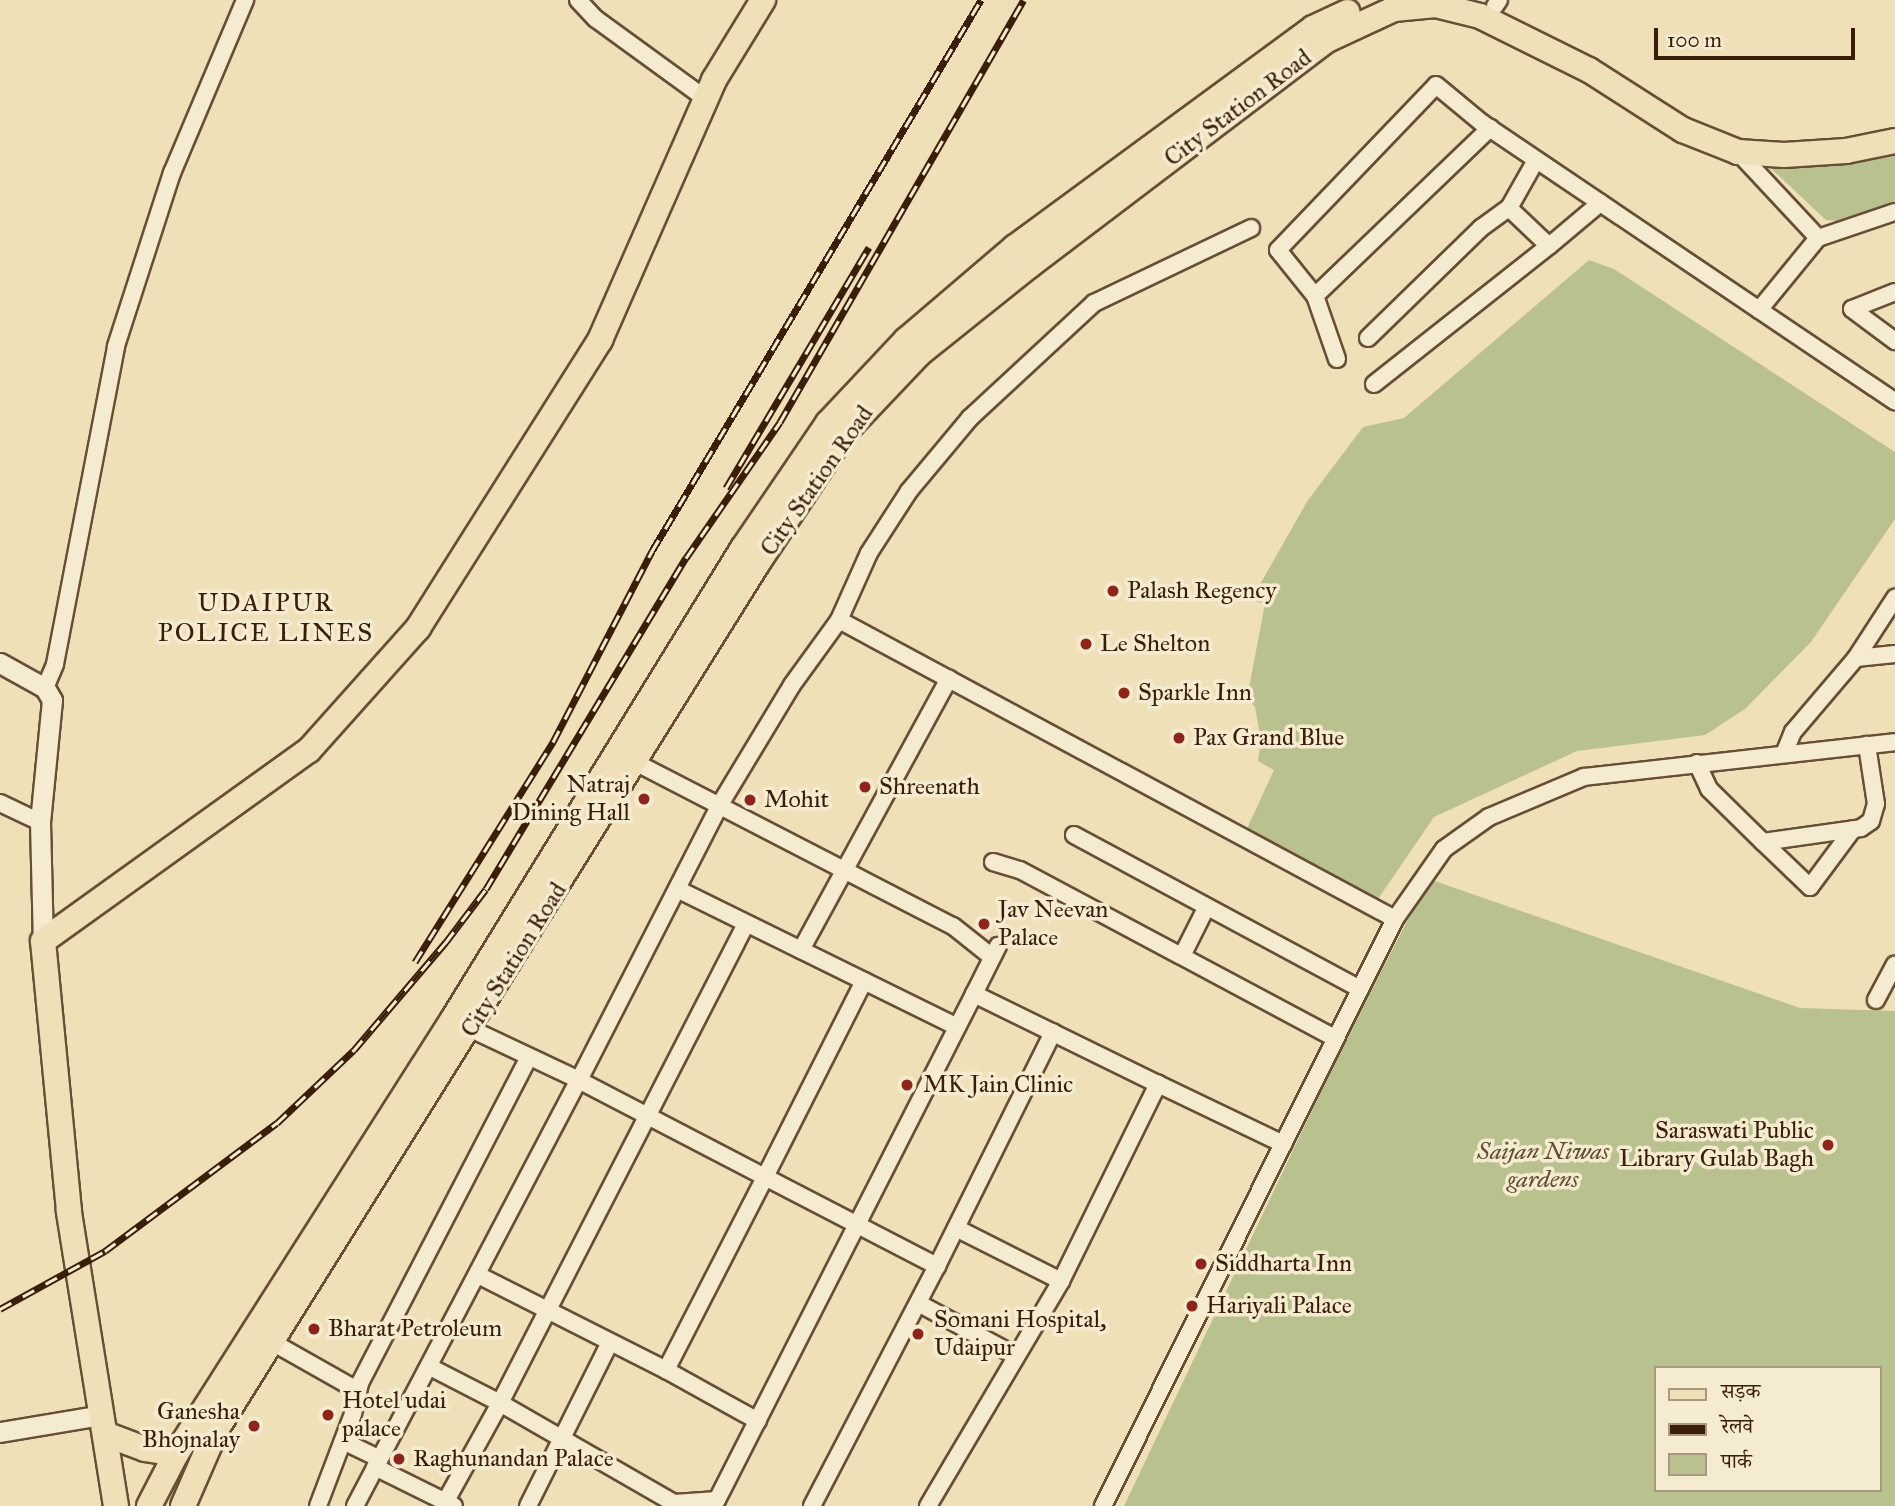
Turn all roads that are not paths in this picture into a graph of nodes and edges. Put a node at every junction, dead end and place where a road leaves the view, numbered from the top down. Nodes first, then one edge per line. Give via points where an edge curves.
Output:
1 (245, 0) edge
2 (578, 0) edge
3 (763, 0) edge
4 (1377, 0) edge
5 (1491, 2) edge
6 (706, 99) junction
7 (1895, 126) edge
8 (1490, 128) junction
9 (1895, 141) edge
10 (1730, 143) junction
11 (1536, 160) junction
12 (1600, 203) junction
13 (1509, 208) junction
14 (1895, 212) edge
15 (1251, 229) dead end
16 (1818, 238) junction
17 (1549, 246) junction
18 (1895, 292) edge
19 (1315, 296) junction
20 (1759, 310) junction
21 (1368, 338) dead end
22 (1895, 341) edge
23 (1337, 359) dead end
24 (1374, 384) dead end
25 (1895, 402) edge
26 (1892, 607) edge
27 (839, 620) junction
28 (1895, 654) edge
29 (1856, 658) junction
30 (0, 663) edge
31 (949, 679) junction
32 (45, 688) junction
33 (1895, 741) edge
34 (1867, 745) junction
35 (1784, 754) junction
36 (626, 758) junction
37 (1696, 763) junction
38 (0, 803) edge
39 (719, 806) junction
40 (40, 822) junction
41 (1853, 829) junction
42 (1074, 835) dead end
43 (1763, 842) junction
44 (993, 862) dead end
45 (845, 870) junction
46 (677, 889) junction
47 (1206, 908) junction
48 (1395, 919) junction
49 (746, 924) junction
50 (43, 941) junction
51 (801, 950) junction
52 (1182, 956) junction
53 (1895, 965) edge
54 (864, 981) junction
55 (1360, 989) junction
56 (974, 994) junction
57 (1876, 1000) dead end
58 (957, 1027) junction
59 (471, 1029) junction
60 (1053, 1032) junction
61 (1335, 1038) junction
62 (529, 1057) junction
63 (579, 1080) junction
64 (1158, 1084) junction
65 (646, 1115) junction
66 (1283, 1144) junction
67 (765, 1177) junction
68 (858, 1222) junction
69 (956, 1228) junction
70 (937, 1266) junction
71 (478, 1275) junction
72 (1060, 1280) junction
73 (920, 1304) junction
74 (547, 1310) junction
75 (272, 1342) junction
76 (611, 1342) junction
77 (1016, 1356) junction
78 (430, 1367) junction
79 (666, 1370) junction
80 (357, 1390) junction
81 (500, 1403) junction
82 (758, 1421) junction
83 (103, 1425) junction
84 (0, 1432) edge
85 (564, 1438) junction
86 (343, 1441) junction
87 (176, 1454) junction
88 (378, 1463) junction
89 (722, 1503) edge
90 (448, 1505) edge
91 (673, 1505) edge
92 (116, 1506) edge
93 (149, 1506) edge
94 (183, 1506) edge
95 (318, 1506) edge
96 (355, 1506) edge
97 (528, 1506) edge
98 (812, 1506) edge
99 (928, 1506) edge
100 (1103, 1506) edge

1 - 32 street via 172,173 116,346 55,664
2 - 6 street via 596,19
3 - 6 main road
4 - 36 main road, City Station Road via 1313,28 1180,123 1015,247 872,373 828,423 743,548
5 - 10 main road, City Station Road via 1596,58 1683,118
6 - 50 main road via 600,340 418,628 309,750
7 - 10 main road, City Station Road via 1844,137
8 - 11 street
8 - 19 street
8 - 19 street via 1436,85 1278,250
9 - 10 main road, City Station Road via 1834,152
10 - 16 street
10 - 36 main road, City Station Road via 1683,130 1589,70 1480,16 1436,5 1394,9 1327,40 1029,266 886,387 845,432
11 - 12 street
11 - 13 street
12 - 17 street
12 - 20 street
13 - 17 street
13 - 21 street via 1481,228
14 - 16 street
15 - 27 street via 1094,303 970,418 909,491 869,553
16 - 20 street
17 - 24 street
18 - 22 street via 1852,309
19 - 23 street
20 - 25 street
26 - 29 street
27 - 31 street
27 - 39 street via 792,685
28 - 29 street
29 - 35 street via 1793,732
30 - 32 street
31 - 45 street
31 - 48 street
32 - 40 street via 52,700 52,721
33 - 34 street
34 - 35 street
34 - 41 street via 1875,810 1866,826
35 - 37 street
36 - 39 street
36 - 59 main road, City Station Road
36 - 87 main road, City Station Road
37 - 43 street via 1705,785
37 - 48 street via 1584,777 1489,817 1444,849
38 - 40 street
39 - 45 street
39 - 46 street
40 - 50 street
41 - 43 street
41 - 43 street via 1810,887
42 - 47 street
44 - 52 street via 1020,870
45 - 51 street
45 - 56 street via 995,951
46 - 49 street
46 - 63 street
47 - 52 street
47 - 55 street
48 - 55 street
49 - 51 street
49 - 65 street
50 - 83 main road via 69,1211
51 - 54 street
52 - 61 street
53 - 57 street
54 - 58 street
54 - 67 street
55 - 61 street
56 - 58 street
56 - 60 street
58 - 68 street
59 - 62 street
59 - 75 main road, City Station Road
60 - 64 street
60 - 69 street
61 - 66 street
62 - 63 street
62 - 80 street
63 - 65 street
63 - 71 street
64 - 66 street
64 - 72 street
65 - 67 street
65 - 74 street
66 - 100 street
67 - 68 street
67 - 79 street
68 - 70 street
68 - 82 street
69 - 70 street
69 - 72 street
70 - 73 street
71 - 74 street
71 - 78 street
72 - 77 street
73 - 77 street
73 - 98 street
74 - 76 street
74 - 81 street
75 - 80 street
75 - 94 main road, City Station Road via 203,1454
76 - 79 street
76 - 85 street
77 - 99 street
78 - 81 street
78 - 88 street
79 - 82 street
80 - 86 street
81 - 85 street
81 - 90 street
82 - 89 street
83 - 84 street
83 - 87 main road via 145,1449
83 - 92 main road
85 - 91 street
85 - 97 street
86 - 88 street
86 - 95 street
87 - 93 main road, City Station Road
88 - 90 street
88 - 96 street
89 - 91 street

